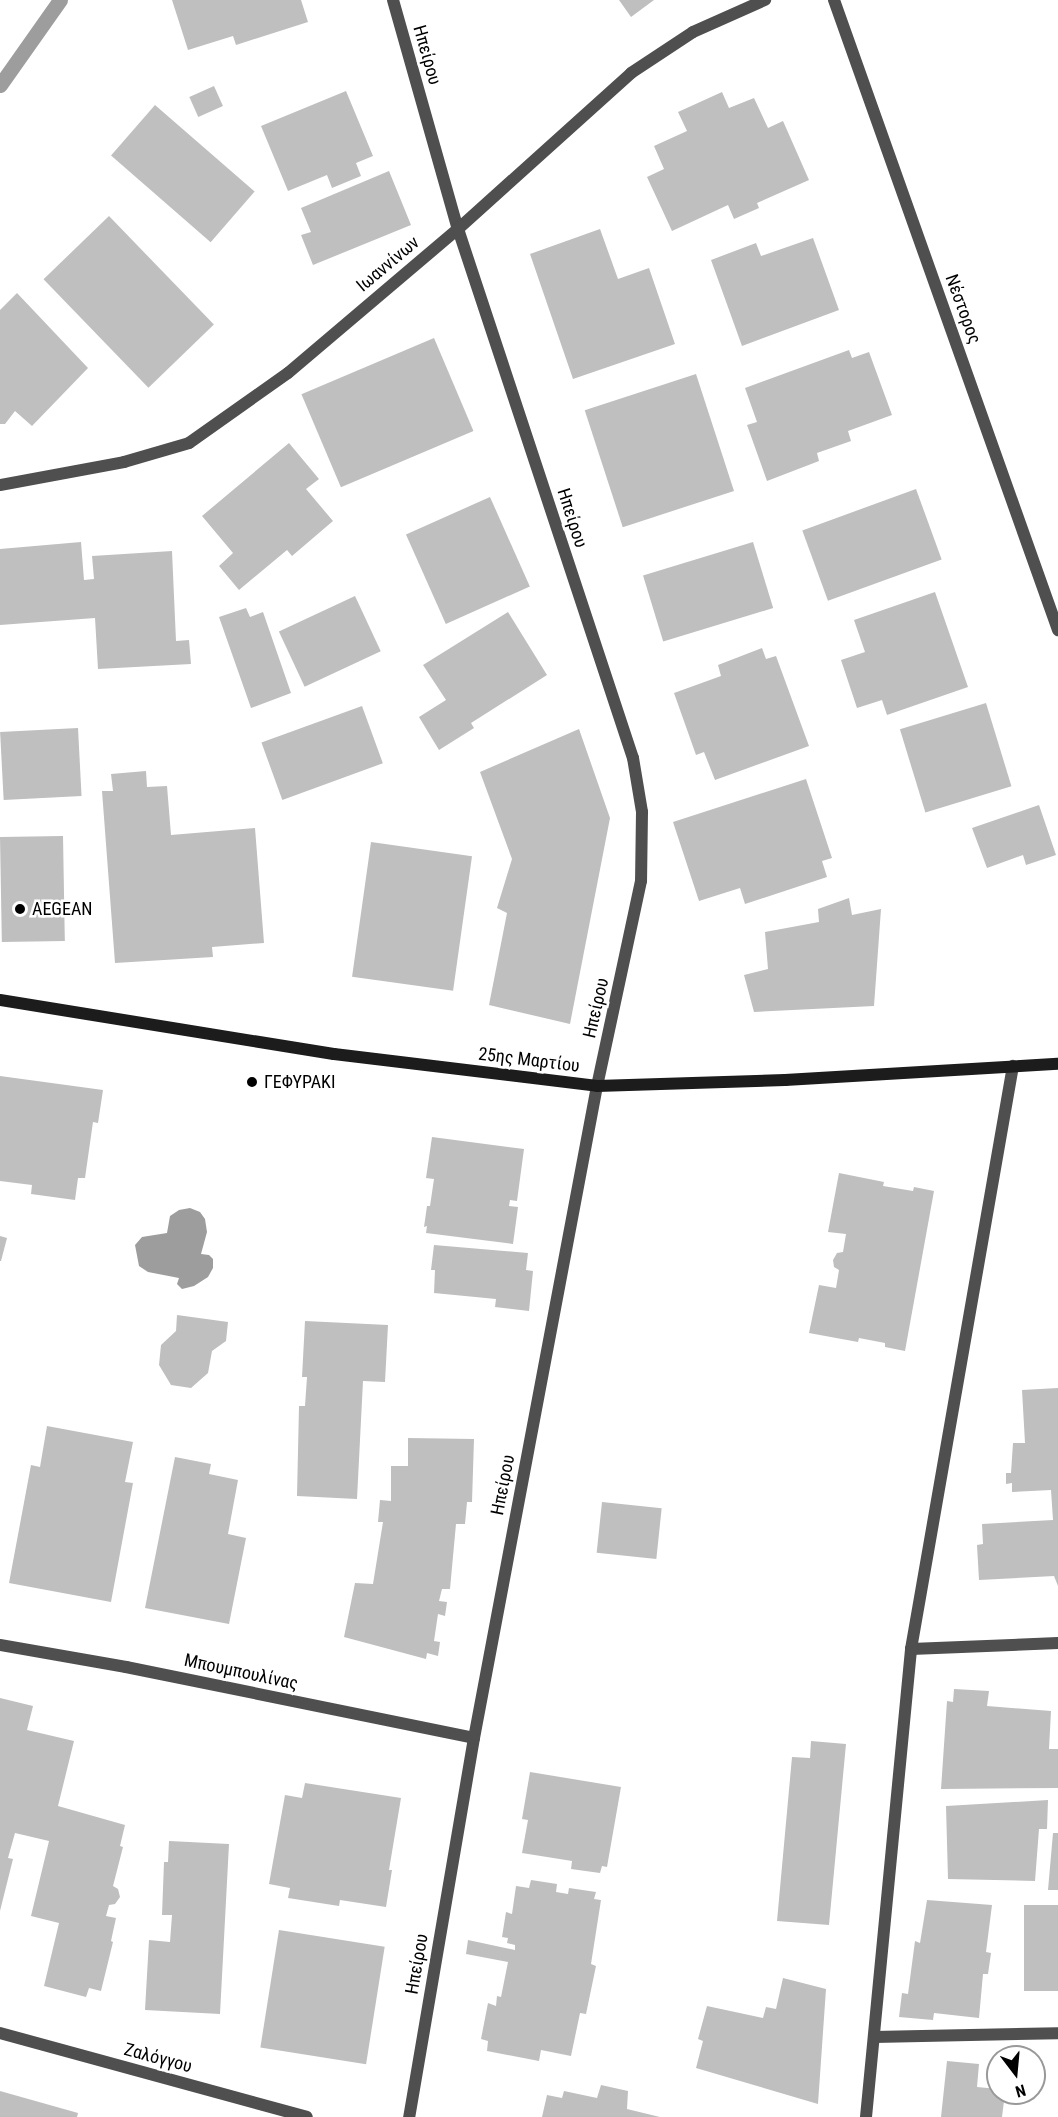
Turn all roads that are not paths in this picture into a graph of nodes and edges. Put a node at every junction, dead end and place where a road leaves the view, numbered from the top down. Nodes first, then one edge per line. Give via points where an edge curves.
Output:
1 (393, 0) edge
2 (765, 0) edge
3 (834, 0) edge
4 (458, 229) junction
5 (0, 485) edge
6 (1058, 630) edge
7 (0, 1000) edge
8 (1058, 1064) edge
9 (1013, 1066) junction
10 (597, 1086) junction
11 (1058, 1643) edge
12 (0, 1645) edge
13 (911, 1649) junction
14 (474, 1738) junction
15 (0, 2033) edge
16 (1058, 2033) edge
17 (873, 2037) junction
18 (307, 2117) edge
19 (409, 2117) edge
20 (866, 2117) edge

1 - 4 street, Ηπείρου
2 - 4 street, Ιωαννίνων via 693,32 631,72
3 - 6 street, Νέστορος
4 - 5 street, Ιωαννίνων via 288,372 189,443 124,462
4 - 10 street, Ηπείρου via 633,758 642,812 641,881
7 - 10 main road, 25ης Μαρτίου via 334,1054
8 - 9 main road, 25ης Μαρτίου
9 - 10 main road, 25ης Μαρτίου via 785,1080
9 - 13 street
10 - 14 street, Ηπείρου
11 - 13 street
12 - 14 street, Μπουμπουλίνας
13 - 17 street
14 - 19 street, Ηπείρου
15 - 18 street, Ζαλόγγου
16 - 17 street
17 - 20 street

